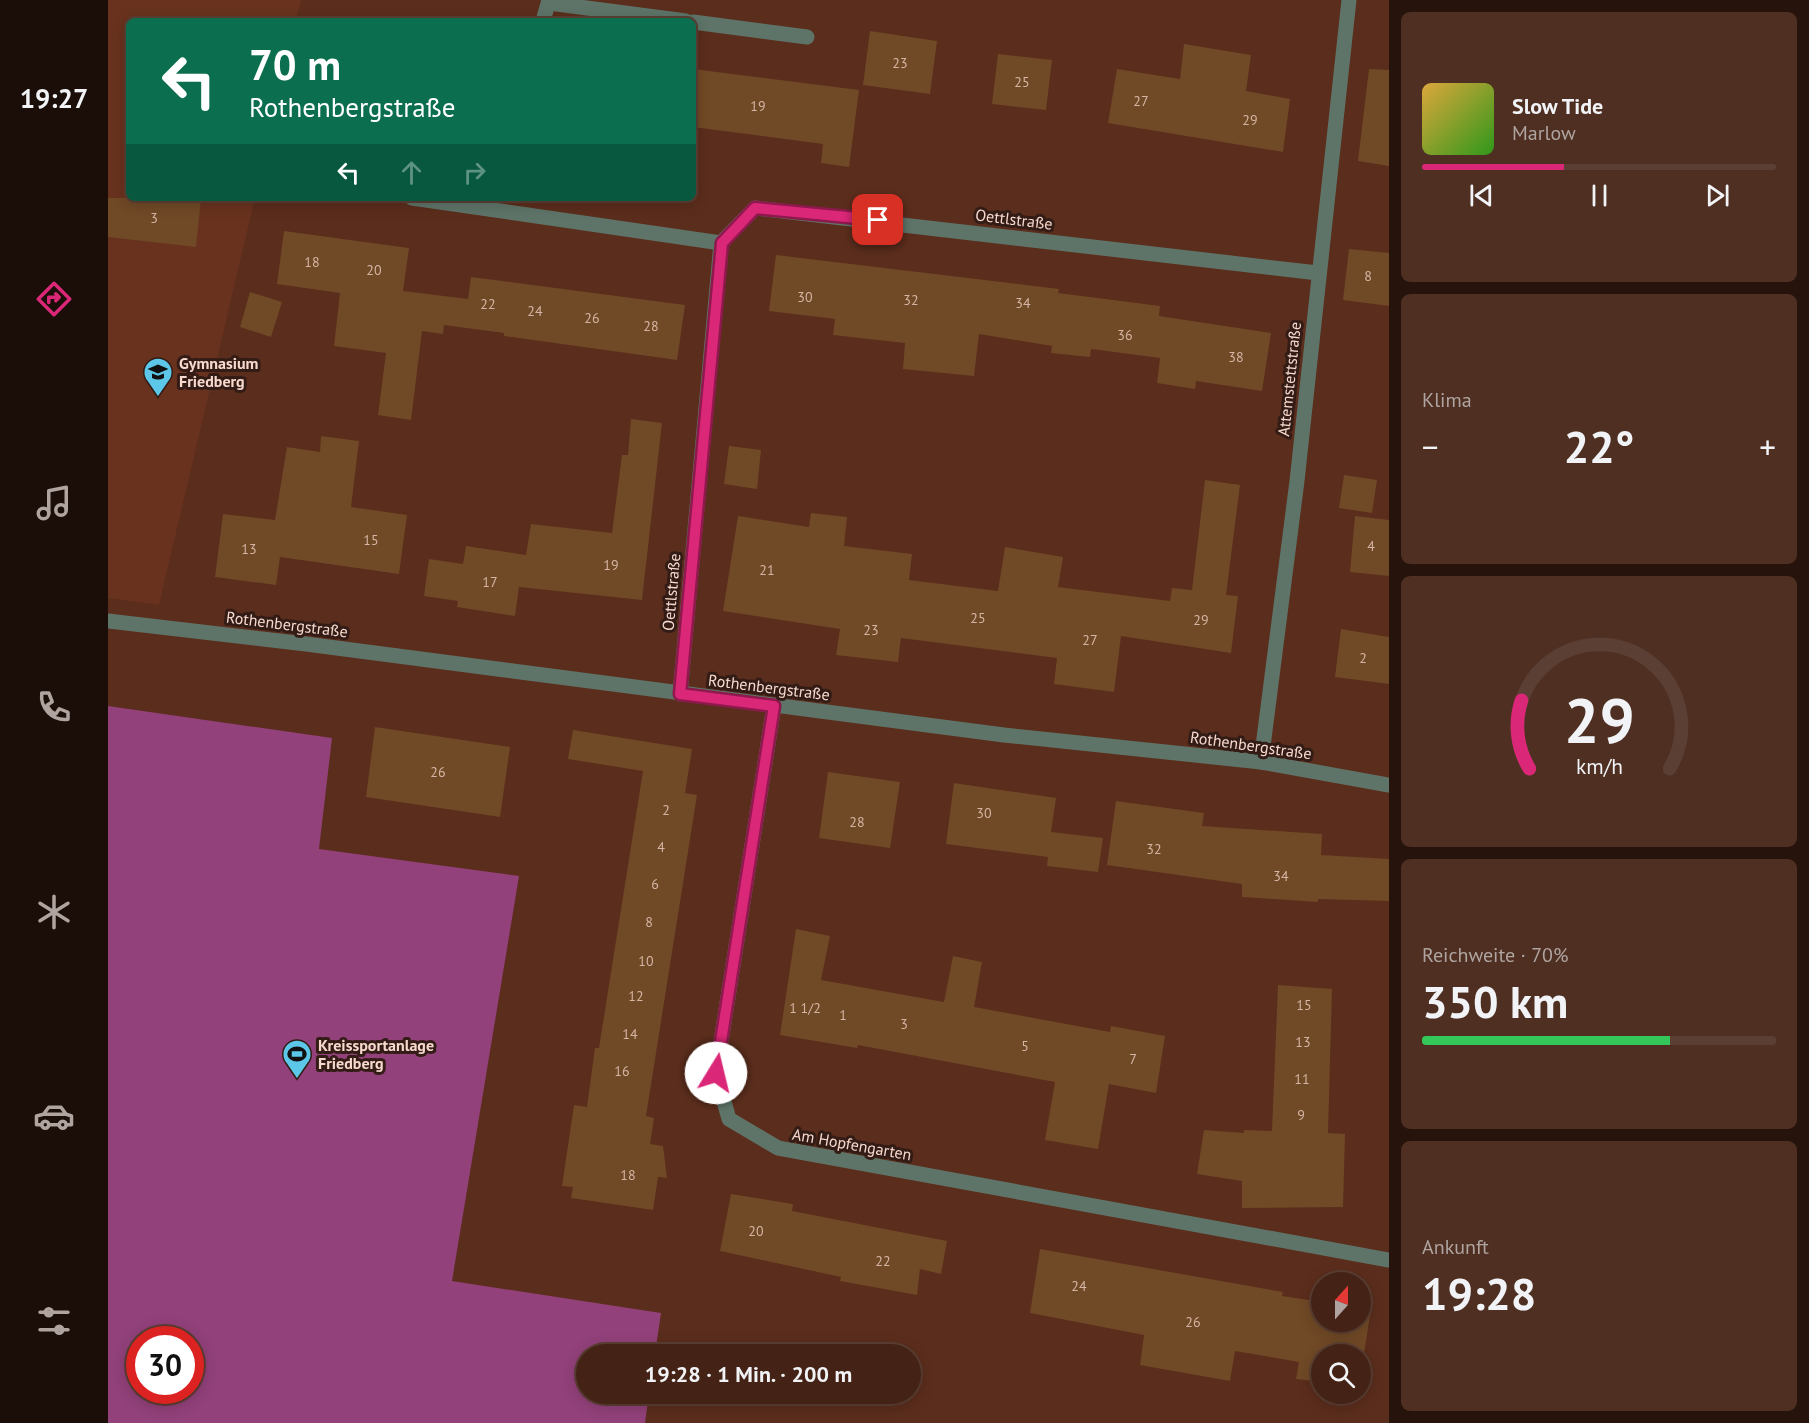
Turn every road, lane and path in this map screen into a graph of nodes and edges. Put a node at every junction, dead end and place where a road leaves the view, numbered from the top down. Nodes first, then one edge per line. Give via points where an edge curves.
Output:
1 (1349, 0) edge
2 (549, 2) edge
3 (544, 18) edge
4 (664, 18) edge
5 (696, 22) edge
6 (807, 37) dead end
7 (456, 201) edge
8 (485, 203) edge
9 (722, 243) junction
10 (1318, 273) junction
11 (108, 621) edge
12 (680, 694) junction
13 (774, 706) junction
14 (1261, 762) junction
15 (1389, 785) edge
16 (1389, 1260) edge

1 - 10 street, Attemstettstraße
2 - 3 street
2 - 4 street
5 - 6 street
7 - 8 street
8 - 9 street
9 - 10 street, Oettlstraße via 755,208
9 - 12 street, Oettlstraße
10 - 14 street, Attemstettstraße via 1297,481
11 - 12 street, Rothenbergstraße
12 - 13 street, Rothenbergstraße
13 - 14 street, Rothenbergstraße via 1034,739
13 - 16 street, Am Hopfengarten via 716,1073 729,1119 778,1148
14 - 15 street, Rothenbergstraße

